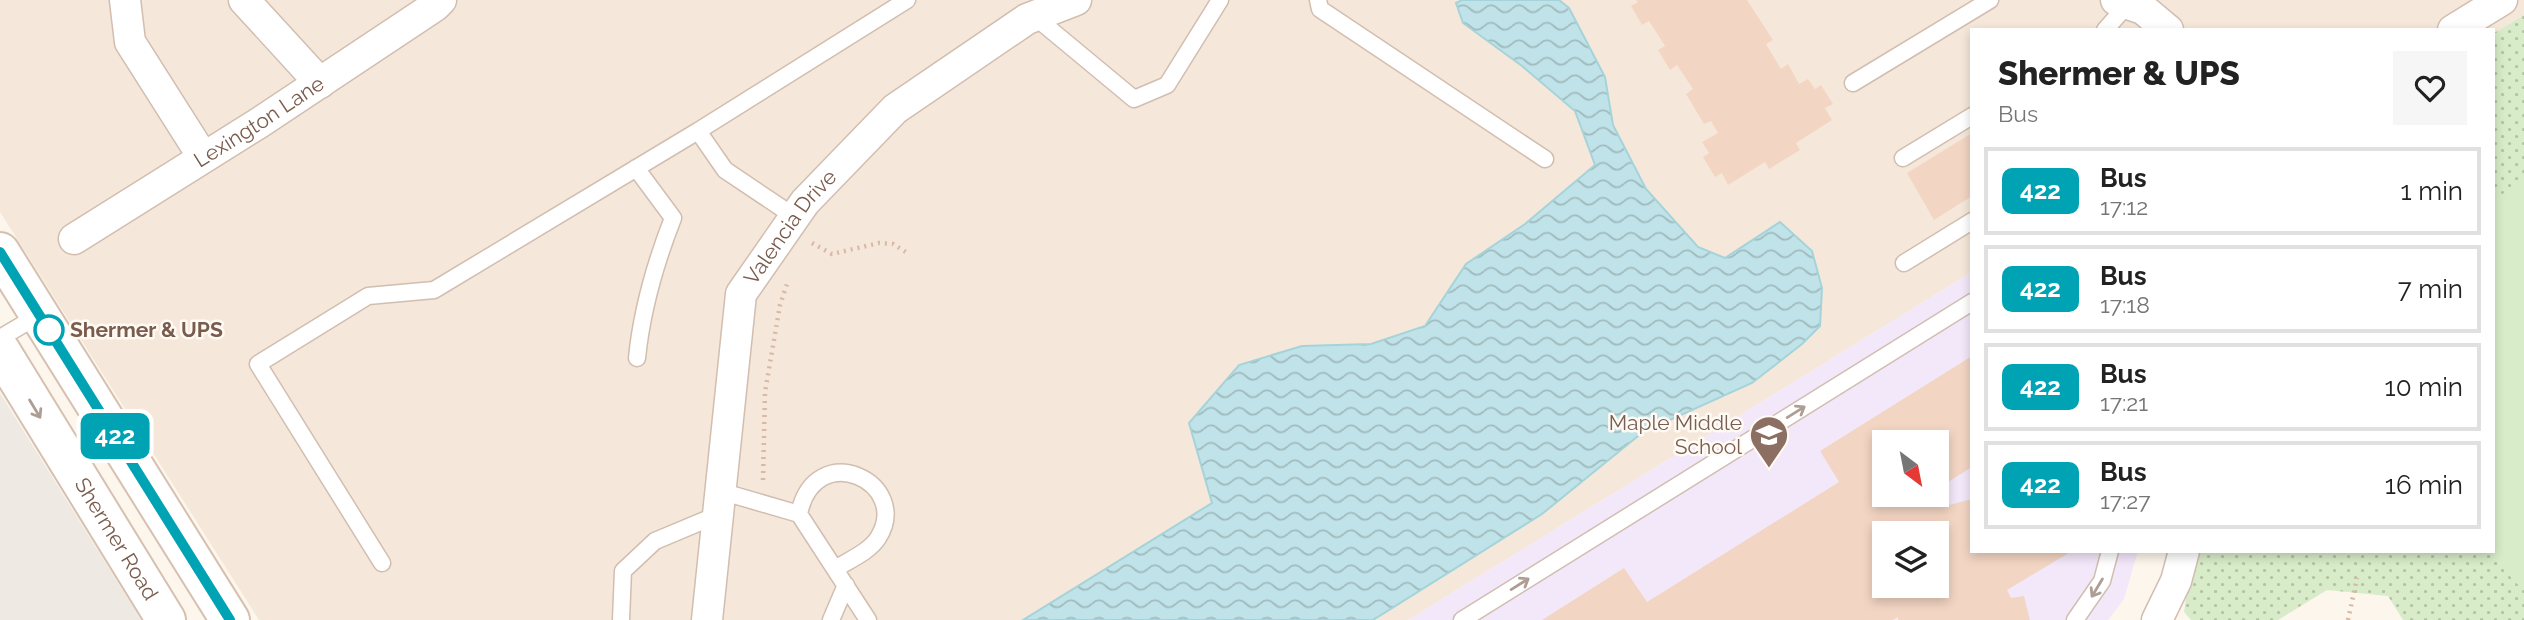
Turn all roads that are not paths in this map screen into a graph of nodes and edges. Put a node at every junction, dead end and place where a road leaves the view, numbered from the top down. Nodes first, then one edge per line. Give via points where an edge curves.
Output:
1 (125, 0) edge
2 (244, 0) edge
3 (441, 0) edge
4 (907, 0) edge
5 (1074, 0) edge
6 (1220, 0) edge
7 (1318, 0) edge
8 (1990, 0) edge
9 (2502, 0) edge
10 (2122, 2) edge
11 (1034, 16) junction
12 (2106, 28) edge
13 (2166, 28) edge
14 (2456, 28) edge
15 (320, 83) junction
16 (1853, 83) dead end
17 (1970, 117) edge
18 (698, 131) junction
19 (203, 157) junction
20 (1903, 158) dead end
21 (1545, 159) dead end
22 (636, 169) junction
23 (1970, 222) edge
24 (800, 228) junction
25 (74, 239) dead end
26 (1904, 263) dead end
27 (4, 266) edge
28 (1970, 303) edge
29 (39, 315) junction
30 (0, 338) edge
31 (0, 350) edge
32 (637, 358) dead end
33 (718, 503) junction
34 (799, 514) junction
35 (2109, 553) edge
36 (2183, 553) edge
37 (382, 564) dead end
38 (835, 569) junction
39 (846, 585) junction
40 (166, 620) edge
41 (230, 620) edge
42 (621, 620) edge
43 (707, 620) edge
44 (831, 620) edge
45 (868, 620) edge
46 (1462, 620) edge
47 (2075, 620) edge
48 (2157, 620) edge

1 - 19 street via 130,42
2 - 15 street
3 - 15 street, Lexington Lane
4 - 18 lane
5 - 11 street, Valencia Drive
6 - 11 lane via 1167,85 1134,99
7 - 21 lane via 1320,9
8 - 16 lane
9 - 14 street
10 - 12 lane
10 - 13 street via 2143,9
11 - 24 street, Valencia Drive via 895,109 805,202
15 - 19 street, Lexington Lane
17 - 20 lane
18 - 22 lane
18 - 24 lane via 725,170
19 - 25 street, Lexington Lane
22 - 32 lane via 673,218 654,267
22 - 37 lane via 435,290 368,296 258,364
23 - 26 lane
24 - 33 street, Valencia Drive via 741,294
27 - 29 main road
46 -> 28 lane
29 - 30 lane
29 - 41 main road
31 -> 40 main road, Shermer Road
33 - 34 lane
33 - 42 lane via 655,541 623,571
33 - 43 street, Valencia Drive
34 - 38 lane
34 - 38 lane via 809,487 834,472 863,477 882,497 885,511 879,537
35 -> 47 lane via 2102,581
36 - 48 street
38 - 39 lane
39 - 44 lane
39 - 45 lane

